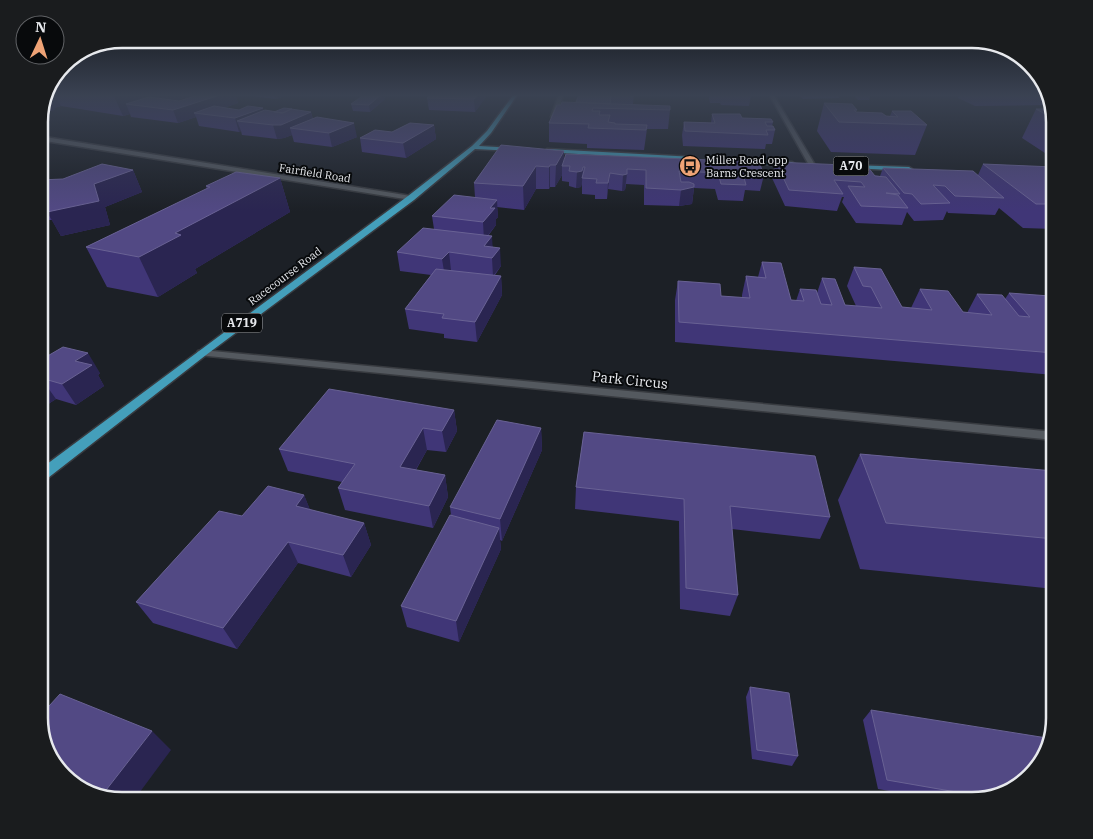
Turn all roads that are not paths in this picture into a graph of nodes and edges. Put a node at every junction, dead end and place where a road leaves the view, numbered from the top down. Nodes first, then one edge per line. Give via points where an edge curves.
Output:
1 (488, 133) edge
2 (794, 133) edge
3 (48, 139) edge
4 (474, 147) junction
5 (518, 150) edge
6 (537, 151) edge
7 (707, 160) edge
8 (737, 161) edge
9 (812, 165) junction
10 (822, 165) edge
11 (841, 166) edge
12 (918, 169) edge
13 (411, 198) junction
14 (202, 352) junction
15 (1046, 435) edge
16 (48, 470) edge

1 - 4 main road, A719
2 - 9 street
3 - 13 street, Fairfield Road
4 - 5 main road
4 - 13 main road, Racecourse Road / A719
6 - 7 main road
8 - 9 main road, A70
9 - 10 main road, A70
11 - 12 main road, A70
13 - 14 main road, Racecourse Road / A719
14 - 15 street, Park Circus
14 - 16 main road, Racecourse Road / A719

